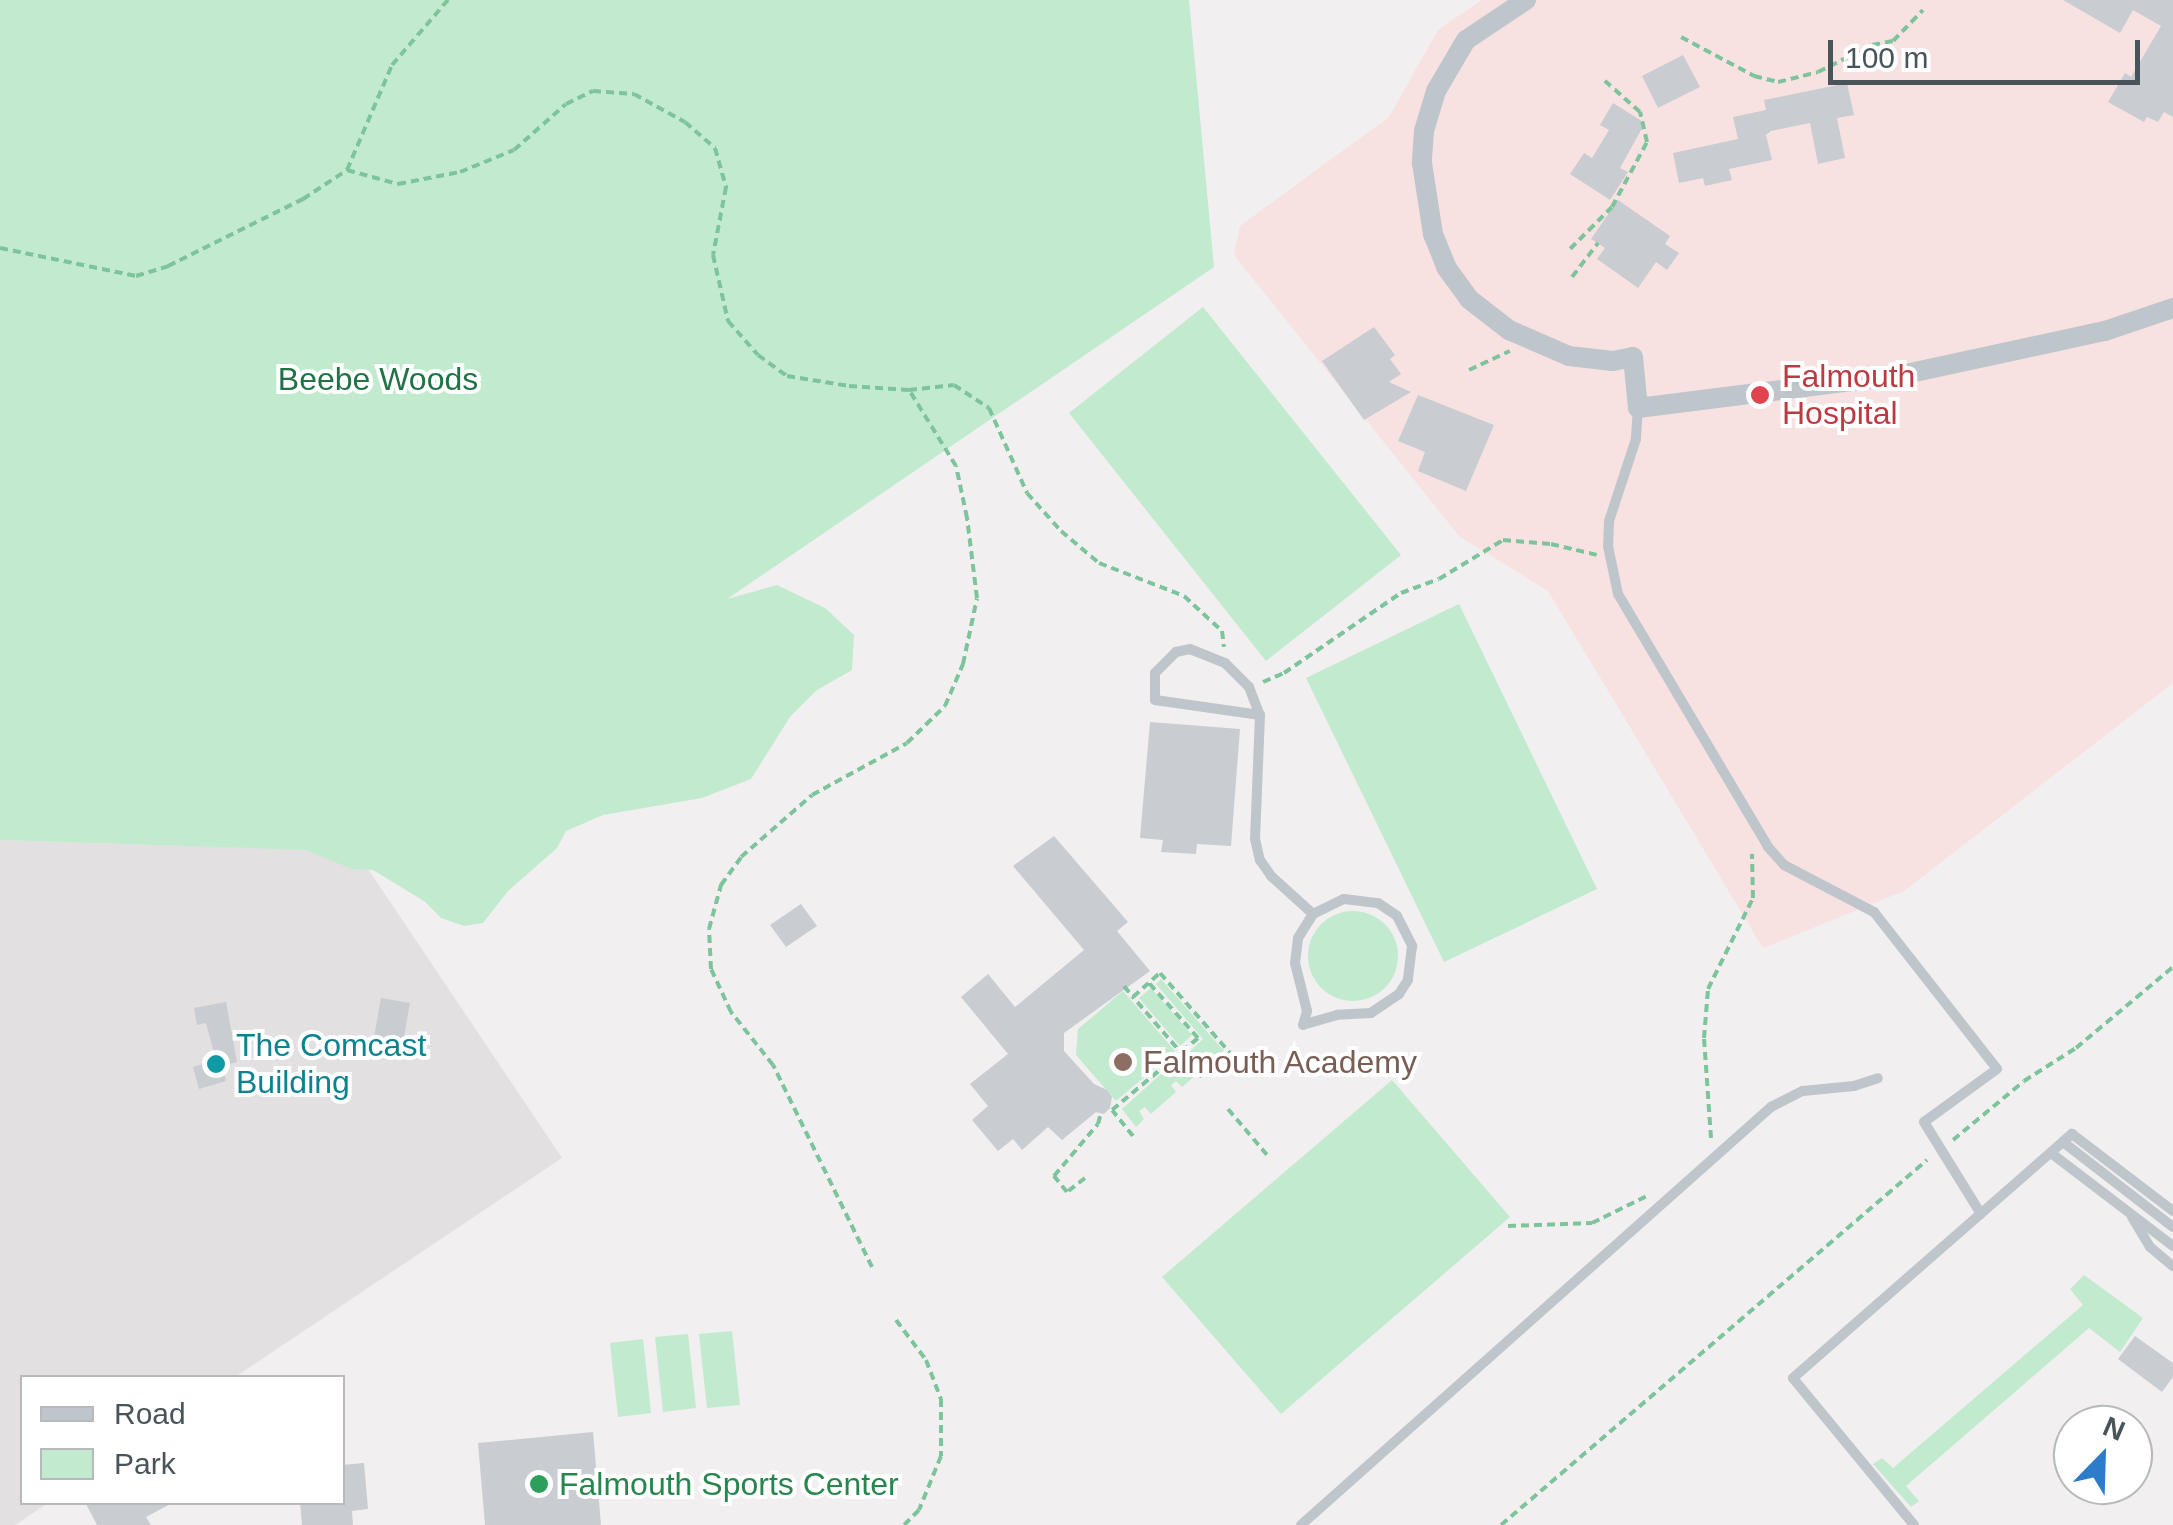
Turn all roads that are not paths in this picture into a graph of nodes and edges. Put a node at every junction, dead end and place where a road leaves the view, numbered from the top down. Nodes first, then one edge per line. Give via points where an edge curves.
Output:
1 (1526, 0) edge
2 (2173, 308) edge
3 (1638, 408) junction
4 (1260, 714) junction
5 (1313, 914) junction
6 (1878, 1078) dead end
7 (2068, 1138) junction
8 (2051, 1153) junction
9 (2173, 1210) edge
10 (2128, 1212) junction
11 (1981, 1214) junction
12 (2173, 1226) edge
13 (2173, 1246) edge
14 (2173, 1266) edge
15 (1301, 1525) edge
16 (1914, 1525) edge

1 - 3 street via 1466,40 1436,91 1422,163 1433,234 1469,299 1509,330 1569,356 1633,358
2 - 3 street via 2090,334 1901,374
3 - 11 lane via 1636,439 1608,521 1614,583 1632,623 1784,866 1874,912 1997,1069 1924,1122
4 - 4 lane via 1249,687 1225,663 1190,650 1176,652 1156,673 1155,700
4 - 5 lane via 1254,839 1270,876
5 - 5 lane via 1295,952 1307,1011 1303,1025 1337,1014 1372,1013 1400,994 1413,958 1396,916 1378,902 1355,898
6 - 15 lane via 1790,1095
7 - 8 lane
7 - 9 lane
7 - 12 lane
8 - 10 lane
8 - 11 lane
10 - 13 lane
10 - 14 lane via 2150,1247
11 - 16 lane via 1793,1378

